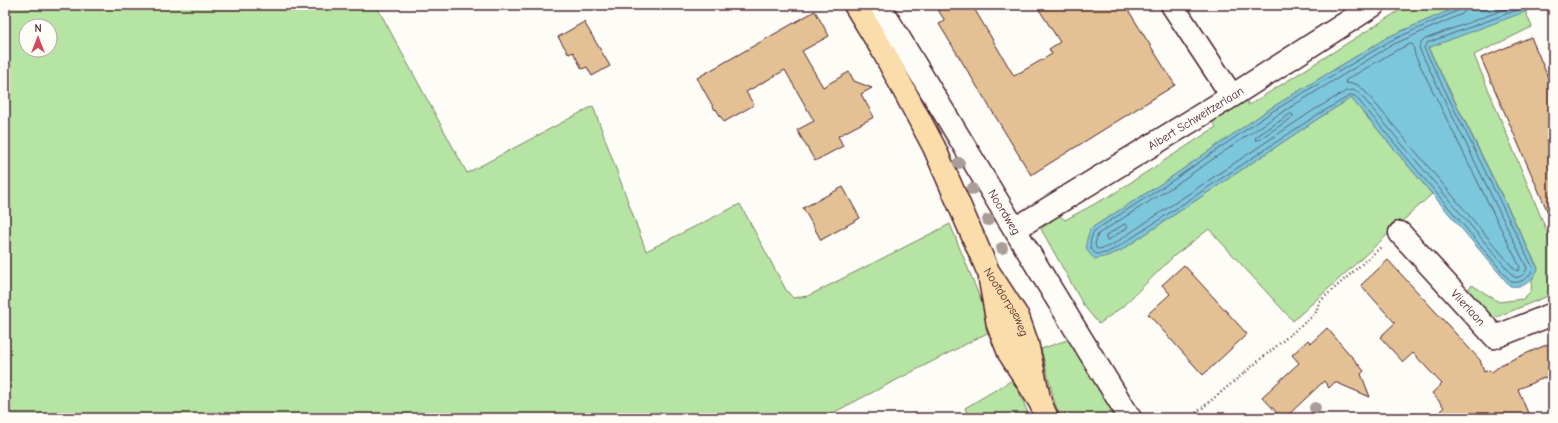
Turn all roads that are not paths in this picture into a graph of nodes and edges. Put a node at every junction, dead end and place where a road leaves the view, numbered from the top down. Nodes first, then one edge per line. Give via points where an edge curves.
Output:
1 (855, 5) edge
2 (879, 5) edge
3 (1172, 5) edge
4 (1374, 5) edge
5 (1232, 96) junction
6 (1015, 229) junction
7 (1400, 233) road end
8 (1553, 314) edge
9 (1043, 410) edge
10 (1130, 418) edge

1 - 9 main road, Nootdorpseweg via 883,51 934,147 988,271 1018,317
2 - 6 street, Noordweg
3 - 5 street
4 - 5 street, Albert Schweitzerlaan
5 - 6 street, Albert Schweitzerlaan
6 - 10 street, Noordweg
7 - 8 street, Vlierlaan via 1495,337

